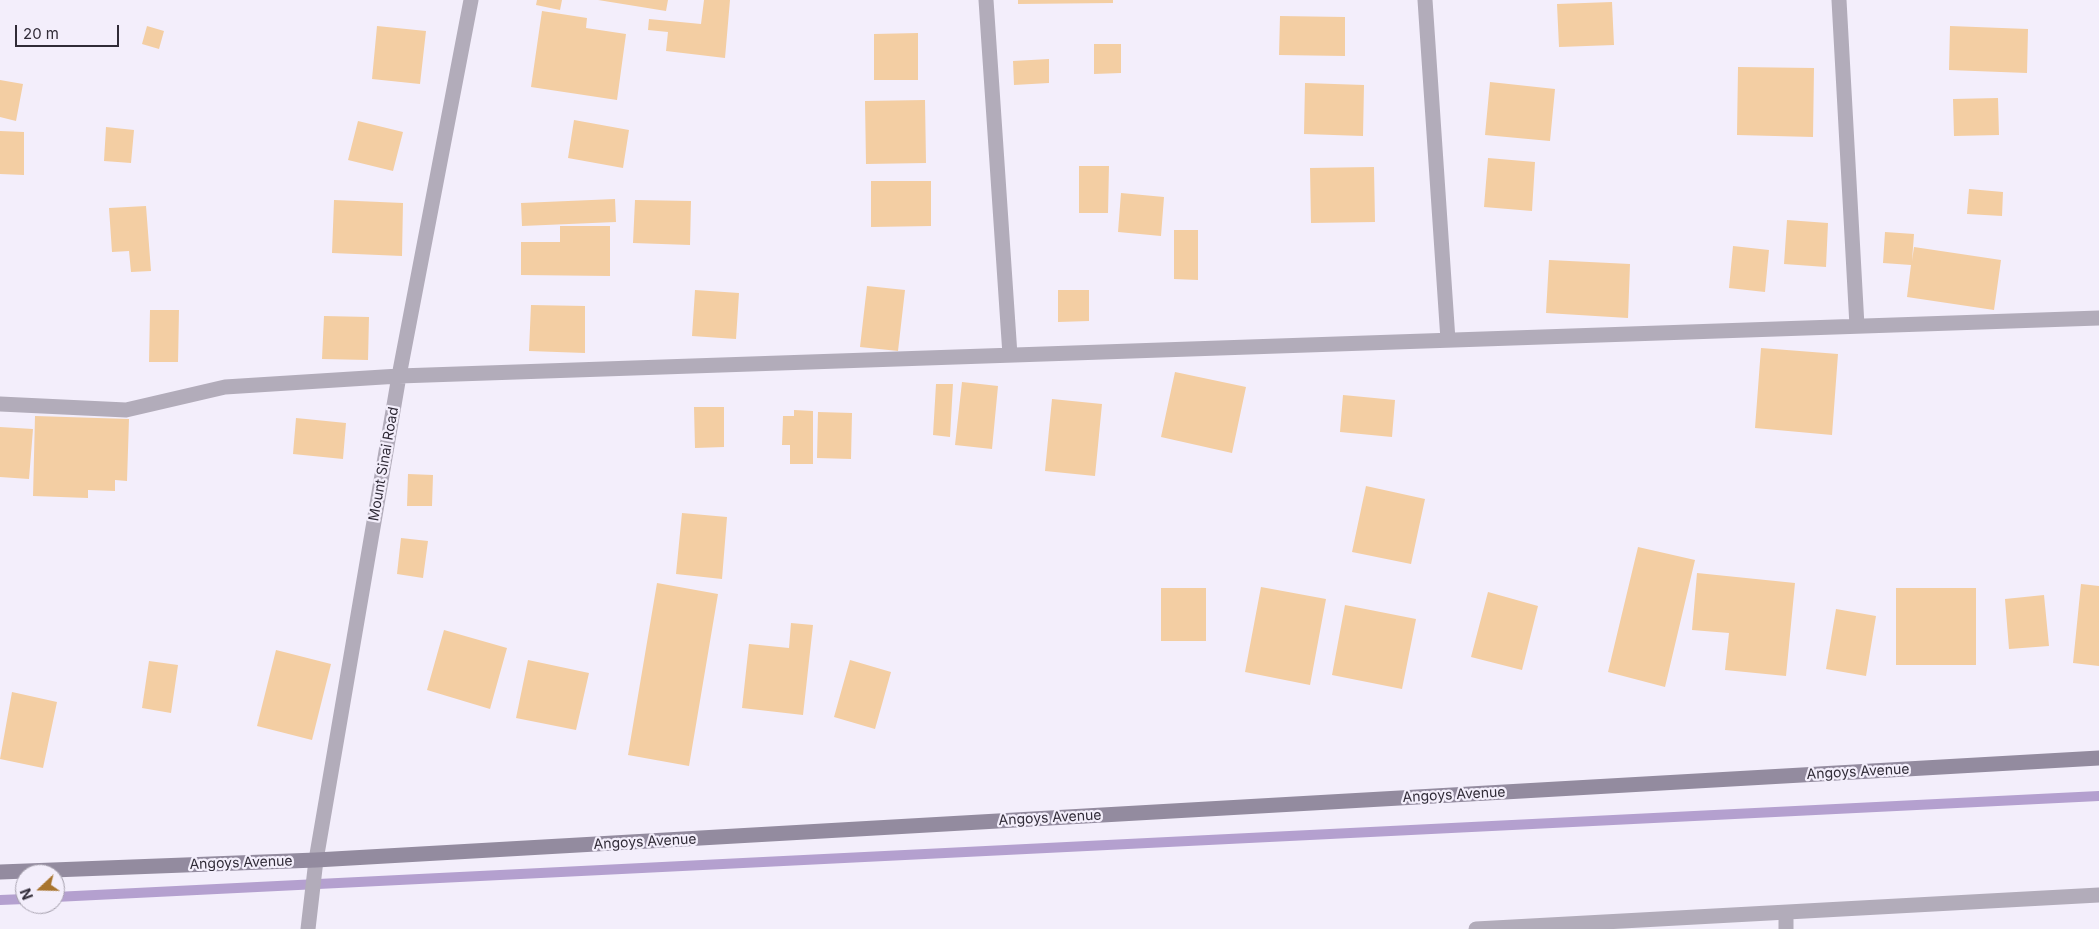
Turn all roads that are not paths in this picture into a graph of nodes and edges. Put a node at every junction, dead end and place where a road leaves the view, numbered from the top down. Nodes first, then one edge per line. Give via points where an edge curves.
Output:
1 (471, 0) edge
2 (986, 0) edge
3 (1425, 0) edge
4 (1840, 0) edge
5 (2099, 318) edge
6 (1857, 326) junction
7 (1448, 340) junction
8 (1010, 355) junction
9 (399, 376) junction
10 (0, 404) edge
11 (2099, 758) edge
12 (316, 860) junction
13 (0, 872) edge
14 (2099, 895) edge
15 (1786, 912) junction
16 (308, 926) edge
17 (1476, 929) edge
18 (1786, 929) edge

1 - 9 street, Mount Sinai Road
2 - 8 street
3 - 7 street
4 - 6 street
5 - 6 street
6 - 7 street
7 - 8 street
8 - 9 street
9 - 10 street via 225,387 126,410
9 - 12 street, Mount Sinai Road
11 - 12 street, Angoys Avenue
12 - 13 street, Angoys Avenue
12 - 16 street, Mount Sinai Road
14 - 15 street
15 - 17 street
15 - 18 street

